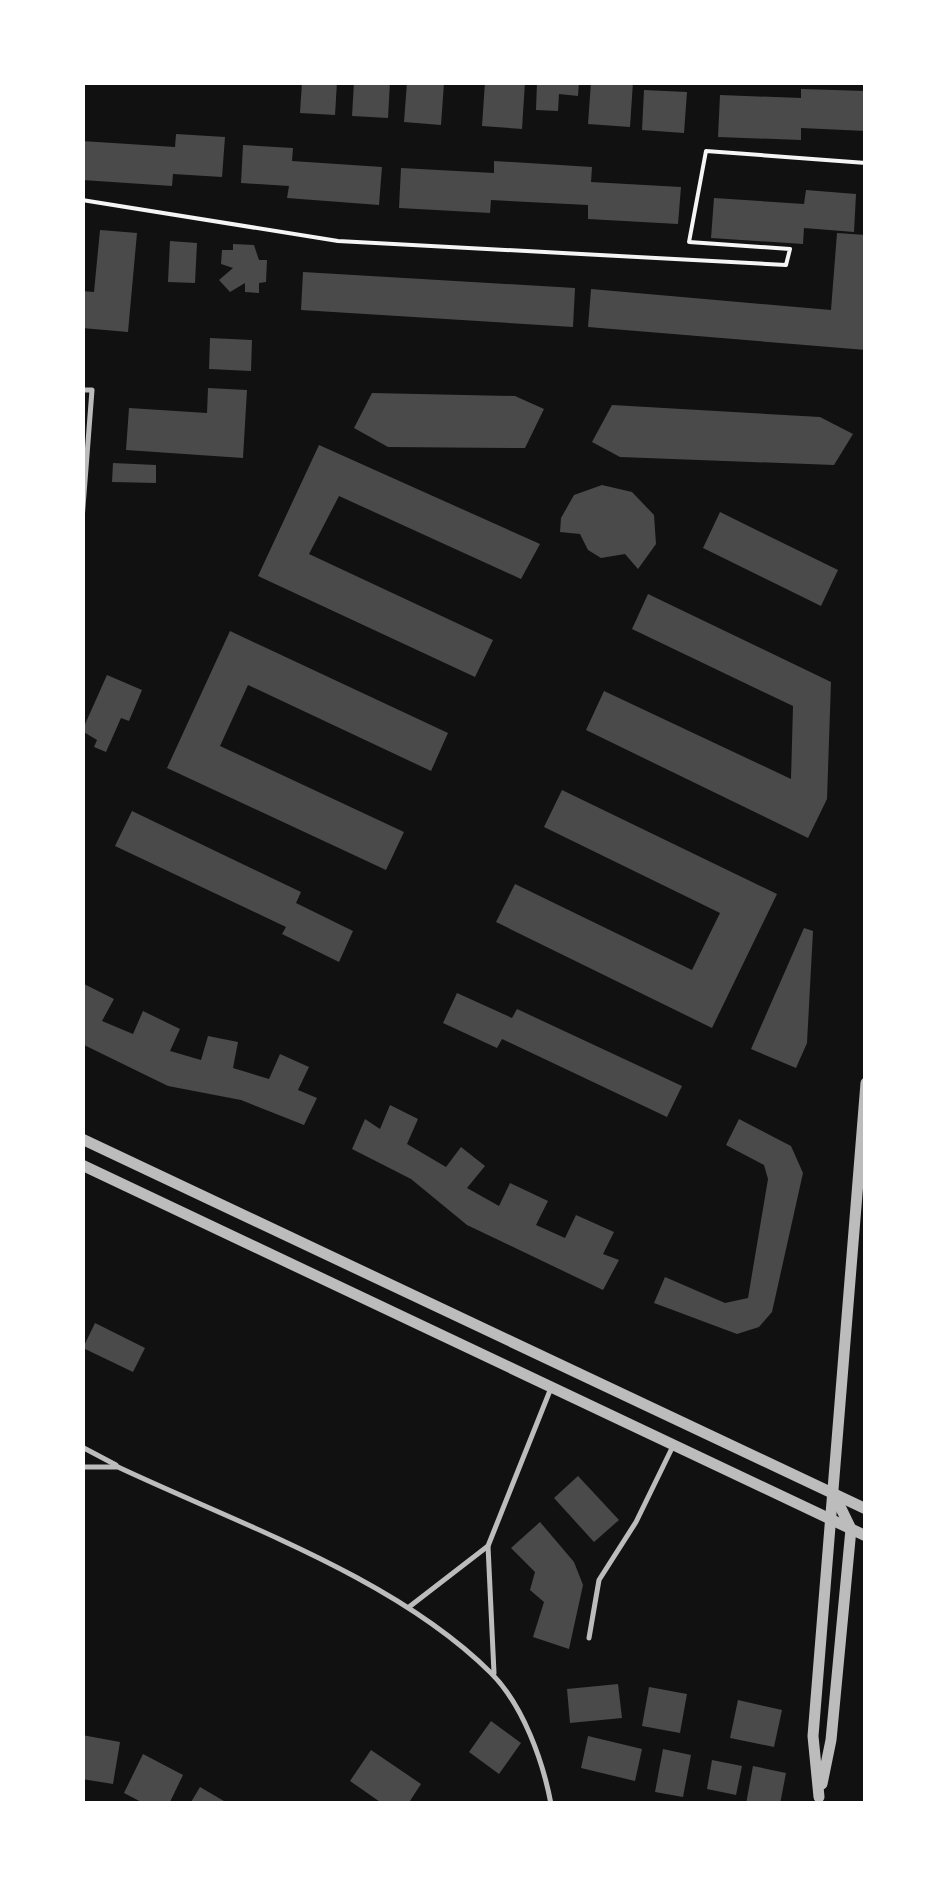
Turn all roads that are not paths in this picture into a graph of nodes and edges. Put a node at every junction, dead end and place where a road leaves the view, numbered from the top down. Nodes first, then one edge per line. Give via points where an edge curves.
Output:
1 (82, 390) edge
2 (82, 520) edge
3 (866, 1083) edge
4 (82, 1140) edge
5 (82, 1165) edge
6 (552, 1388) junction
7 (82, 1446) edge
8 (673, 1446) junction
9 (82, 1467) edge
10 (118, 1467) junction
11 (834, 1494) junction
12 (866, 1509) edge
13 (828, 1519) junction
14 (851, 1530) junction
15 (866, 1536) edge
16 (488, 1546) junction
17 (409, 1607) junction
18 (589, 1638) dead end
19 (494, 1676) junction
20 (818, 1800) edge
21 (551, 1804) edge

1 - 2 lane via 92,390
3 - 11 street
4 - 11 street
5 - 6 street
6 - 8 street
6 - 16 lane
7 - 10 lane
8 - 13 street
8 - 18 lane via 599,1580
9 - 10 lane
10 - 17 lane
11 - 12 street
11 - 13 street
11 - 14 street
13 - 14 street
13 - 20 street via 813,1736
14 - 15 street
14 - 20 street via 832,1740
16 - 17 lane
16 - 19 lane
17 - 19 lane
19 - 21 lane via 545,1773

